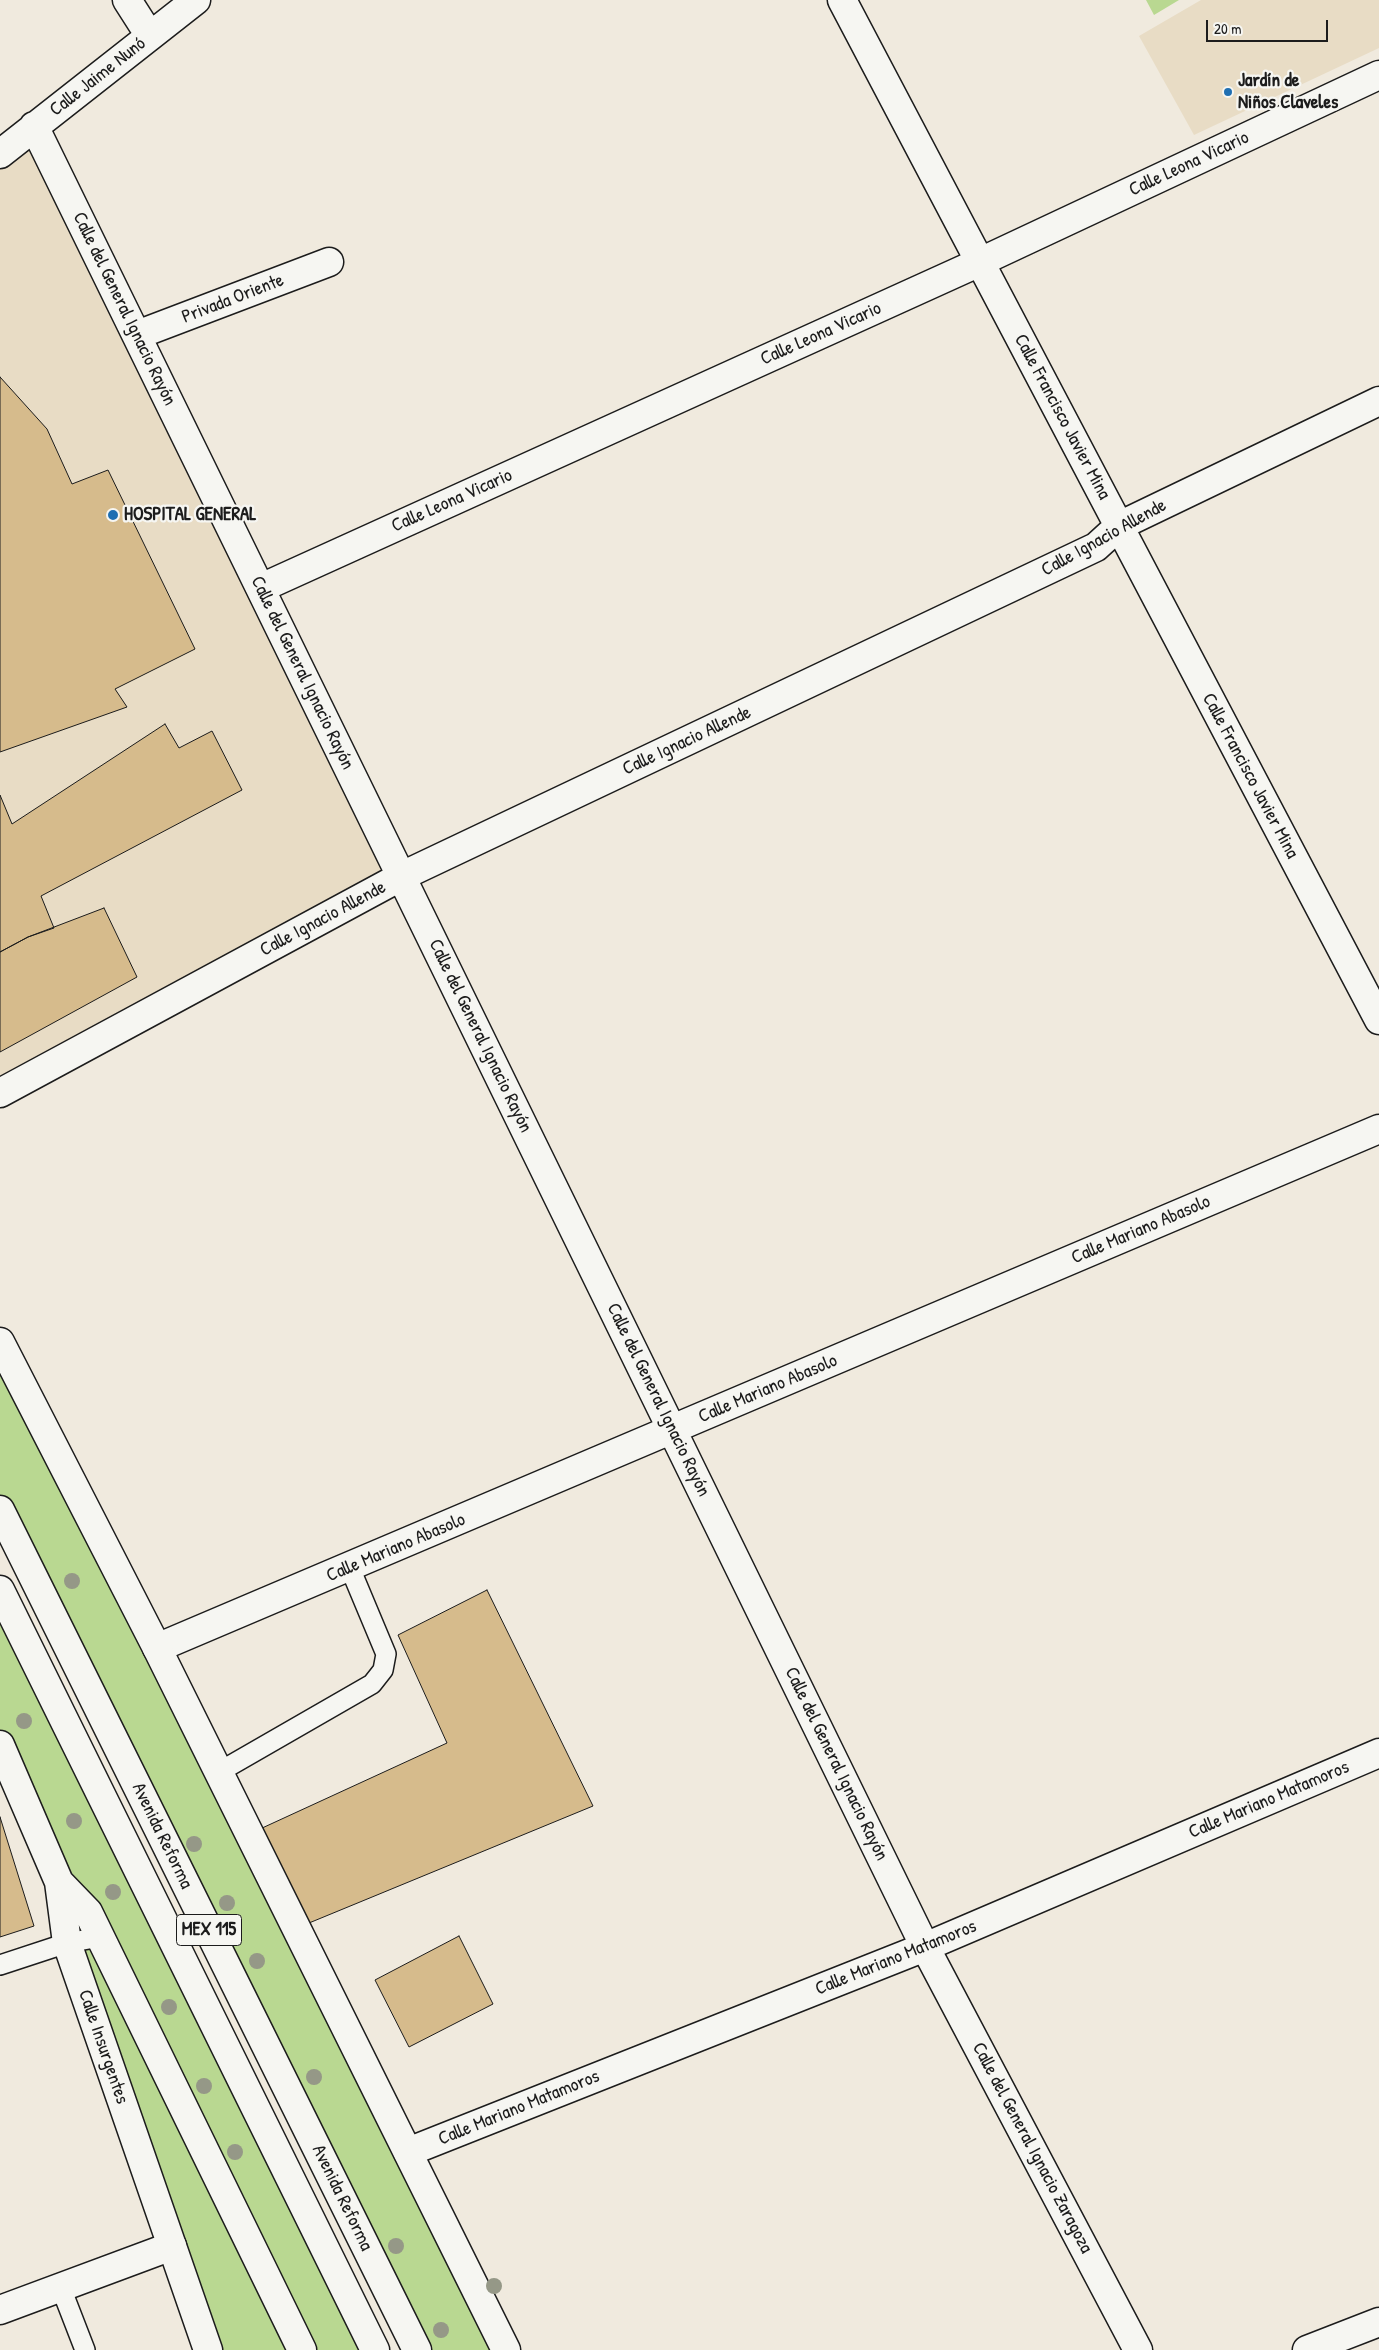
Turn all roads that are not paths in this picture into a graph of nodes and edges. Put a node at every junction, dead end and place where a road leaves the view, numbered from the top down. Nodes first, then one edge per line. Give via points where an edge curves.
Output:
1 (128, 0) edge
2 (196, 0) edge
3 (842, 0) edge
4 (150, 36) junction
5 (1379, 75) edge
6 (34, 126) junction
7 (0, 154) edge
8 (329, 262) dead end
9 (980, 262) junction
10 (137, 335) junction
11 (1379, 402) edge
12 (1119, 526) junction
13 (260, 588) junction
14 (402, 876) junction
15 (1379, 1020) edge
16 (0, 1093) edge
17 (1379, 1128) edge
18 (0, 1342) edge
19 (673, 1430) junction
20 (0, 1510) edge
21 (350, 1568) junction
22 (0, 1590) edge
23 (157, 1648) junction
24 (0, 1745) edge
25 (1379, 1753) edge
26 (219, 1772) junction
27 (59, 1882) junction
28 (100, 1936) junction
29 (67, 1943) junction
30 (925, 1947) junction
31 (0, 1965) edge
32 (408, 2152) junction
33 (172, 2246) junction
34 (61, 2288) junction
35 (0, 2310) edge
36 (1379, 2322) edge
37 (503, 2348) edge
38 (85, 2350) edge
39 (208, 2350) edge
40 (302, 2350) edge
41 (375, 2350) edge
42 (417, 2350) edge
43 (1138, 2350) edge
44 (1307, 2350) edge

1 - 4 street
2 - 4 street, Calle Jaime Nunó
3 - 9 street, Calle Francisco Javier Mina
4 - 6 street, Calle Jaime Nunó
5 - 9 street, Calle Leona Vicario
6 - 7 street, Calle Jaime Nunó
6 - 10 street, Calle del General Ignacio Rayón
8 - 10 street, Privada Oriente
9 - 12 street, Calle Francisco Javier Mina
9 - 13 street, Calle Leona Vicario
10 - 13 street, Calle del General Ignacio Rayón
11 - 12 street, Calle Ignacio Allende
12 - 14 street, Calle Ignacio Allende via 1096,547
12 - 15 street, Calle Francisco Javier Mina
13 - 14 street, Calle del General Ignacio Rayón
14 - 16 street, Calle Ignacio Allende
14 - 19 street, Calle del General Ignacio Rayón
17 - 19 street, Calle Mariano Abasolo
18 - 23 street
19 - 21 street, Calle Mariano Abasolo
19 - 30 street, Calle del General Ignacio Rayón
20 - 42 street, Avenida Reforma / MEX 115
21 - 23 street, Calle Mariano Abasolo
21 - 26 lane via 386,1654 383,1670 372,1684
22 - 41 street, Avenida Reforma / MEX 115
23 - 26 street
24 - 27 street, Calle Insurgentes
25 - 30 street, Calle Mariano Matamoros
26 - 32 street
27 - 28 street via 88,1912
27 - 29 street, Calle Insurgentes
28 - 29 lane
28 - 40 street
29 - 31 lane
29 - 33 street, Calle Insurgentes
30 - 32 street, Calle Mariano Matamoros
30 - 43 street, Calle del General Ignacio Zaragoza
32 - 37 street
33 - 34 street
33 - 39 street, Calle Insurgentes
34 - 35 street
34 - 38 lane
36 - 44 street

